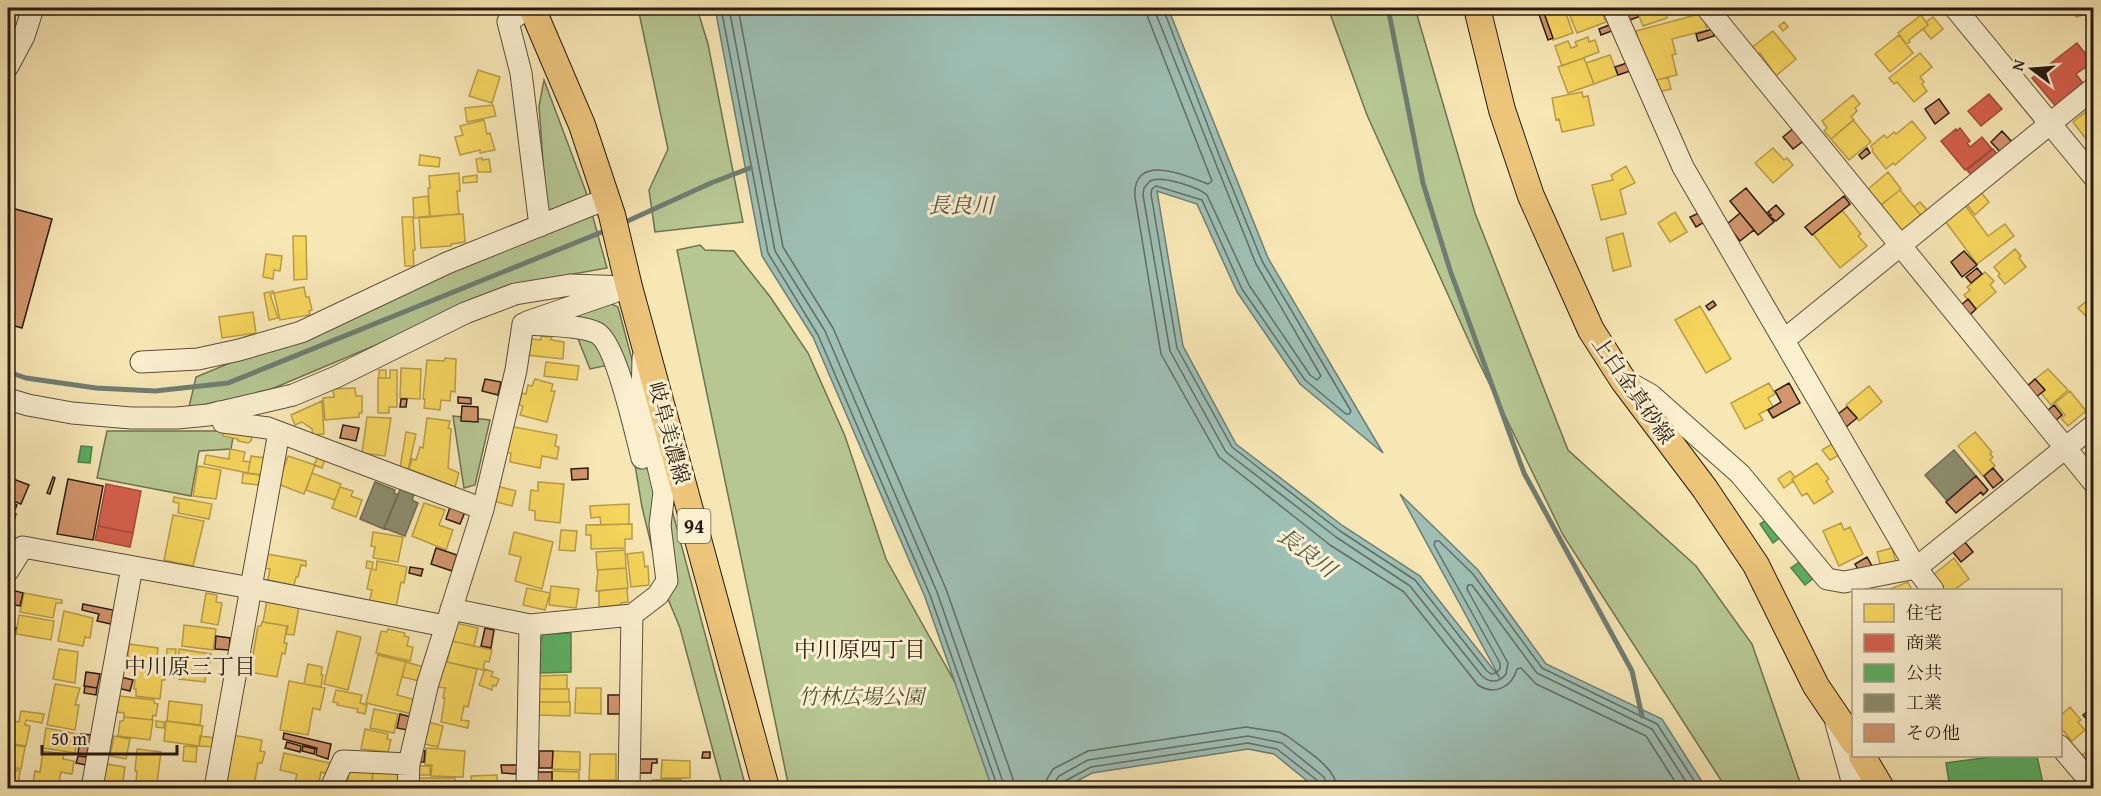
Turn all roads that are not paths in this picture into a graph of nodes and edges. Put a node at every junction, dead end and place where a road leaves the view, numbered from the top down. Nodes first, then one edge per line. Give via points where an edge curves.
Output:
1 (33, 8) edge
2 (527, 8) edge
3 (532, 8) edge
4 (1477, 8) edge
5 (1613, 8) edge
6 (1707, 8) edge
7 (1955, 8) edge
8 (8, 66) edge
9 (2094, 88) edge
10 (2050, 123) junction
11 (2094, 177) edge
12 (609, 207) junction
13 (540, 226) junction
14 (1899, 244) junction
15 (626, 275) junction
16 (523, 324) junction
17 (644, 340) junction
18 (1784, 340) junction
19 (141, 362) dead end
20 (1623, 380) junction
21 (8, 399) edge
22 (219, 412) junction
23 (2094, 425) edge
24 (279, 432) junction
25 (2065, 448) junction
26 (2094, 483) edge
27 (483, 509) junction
28 (660, 525) junction
29 (132, 567) junction
30 (1916, 568) junction
31 (8, 571) edge
32 (251, 588) junction
33 (1932, 589) edge
34 (632, 615) junction
35 (448, 617) junction
36 (530, 625) junction
37 (1833, 710) junction
38 (1852, 739) edge
39 (2062, 747) edge
40 (1863, 757) edge
41 (409, 764) junction
42 (2094, 786) edge
43 (92, 789) edge
44 (215, 789) edge
45 (331, 789) edge
46 (408, 789) edge
47 (527, 789) edge
48 (629, 789) edge
49 (766, 789) edge
50 (1854, 789) edge
51 (1881, 789) edge

1 - 8 street
2 - 13 street via 508,22 521,73
3 - 12 main road, 94 via 582,125
4 - 20 main road, 上白金真砂線 via 1502,110 1531,196 1591,330
5 - 18 street via 1683,167
6 - 14 street
7 - 10 street
9 - 10 street
10 - 11 street
10 - 14 street
12 - 13 street
12 - 15 main road, 岐阜美濃線 / 94
13 - 19 street via 447,263 301,332 198,358
14 - 18 street
14 - 25 street
15 - 16 street
15 - 17 main road, 岐阜美濃線 / 94
15 - 22 street via 515,294 465,313 293,395
16 - 27 street
16 - 28 street via 583,329 604,339 620,377
17 - 28 street via 642,398 663,492
17 - 49 main road, 岐阜美濃線 / 94
18 - 30 street
20 - 30 street via 1651,395 1740,474 1827,579 1844,582
20 - 37 main road, 上白金真砂線 via 1756,565 1816,686
21 - 22 street via 72,413 130,418 177,418
22 - 24 street via 223,422
23 - 25 street
24 - 27 street
24 - 32 street
25 - 26 street
25 - 30 street
27 - 35 street
28 - 34 street via 668,580 658,595
29 - 31 street via 23,546
29 - 32 street
29 - 43 street
30 - 33 street
32 - 35 street
32 - 44 street
34 - 36 street
34 - 48 street
35 - 36 street
35 - 41 street
36 - 47 street
37 - 38 main road, 上白金真砂線
37 - 50 street
39 - 42 street
40 - 51 main road
41 - 45 street via 342,760
41 - 46 street

